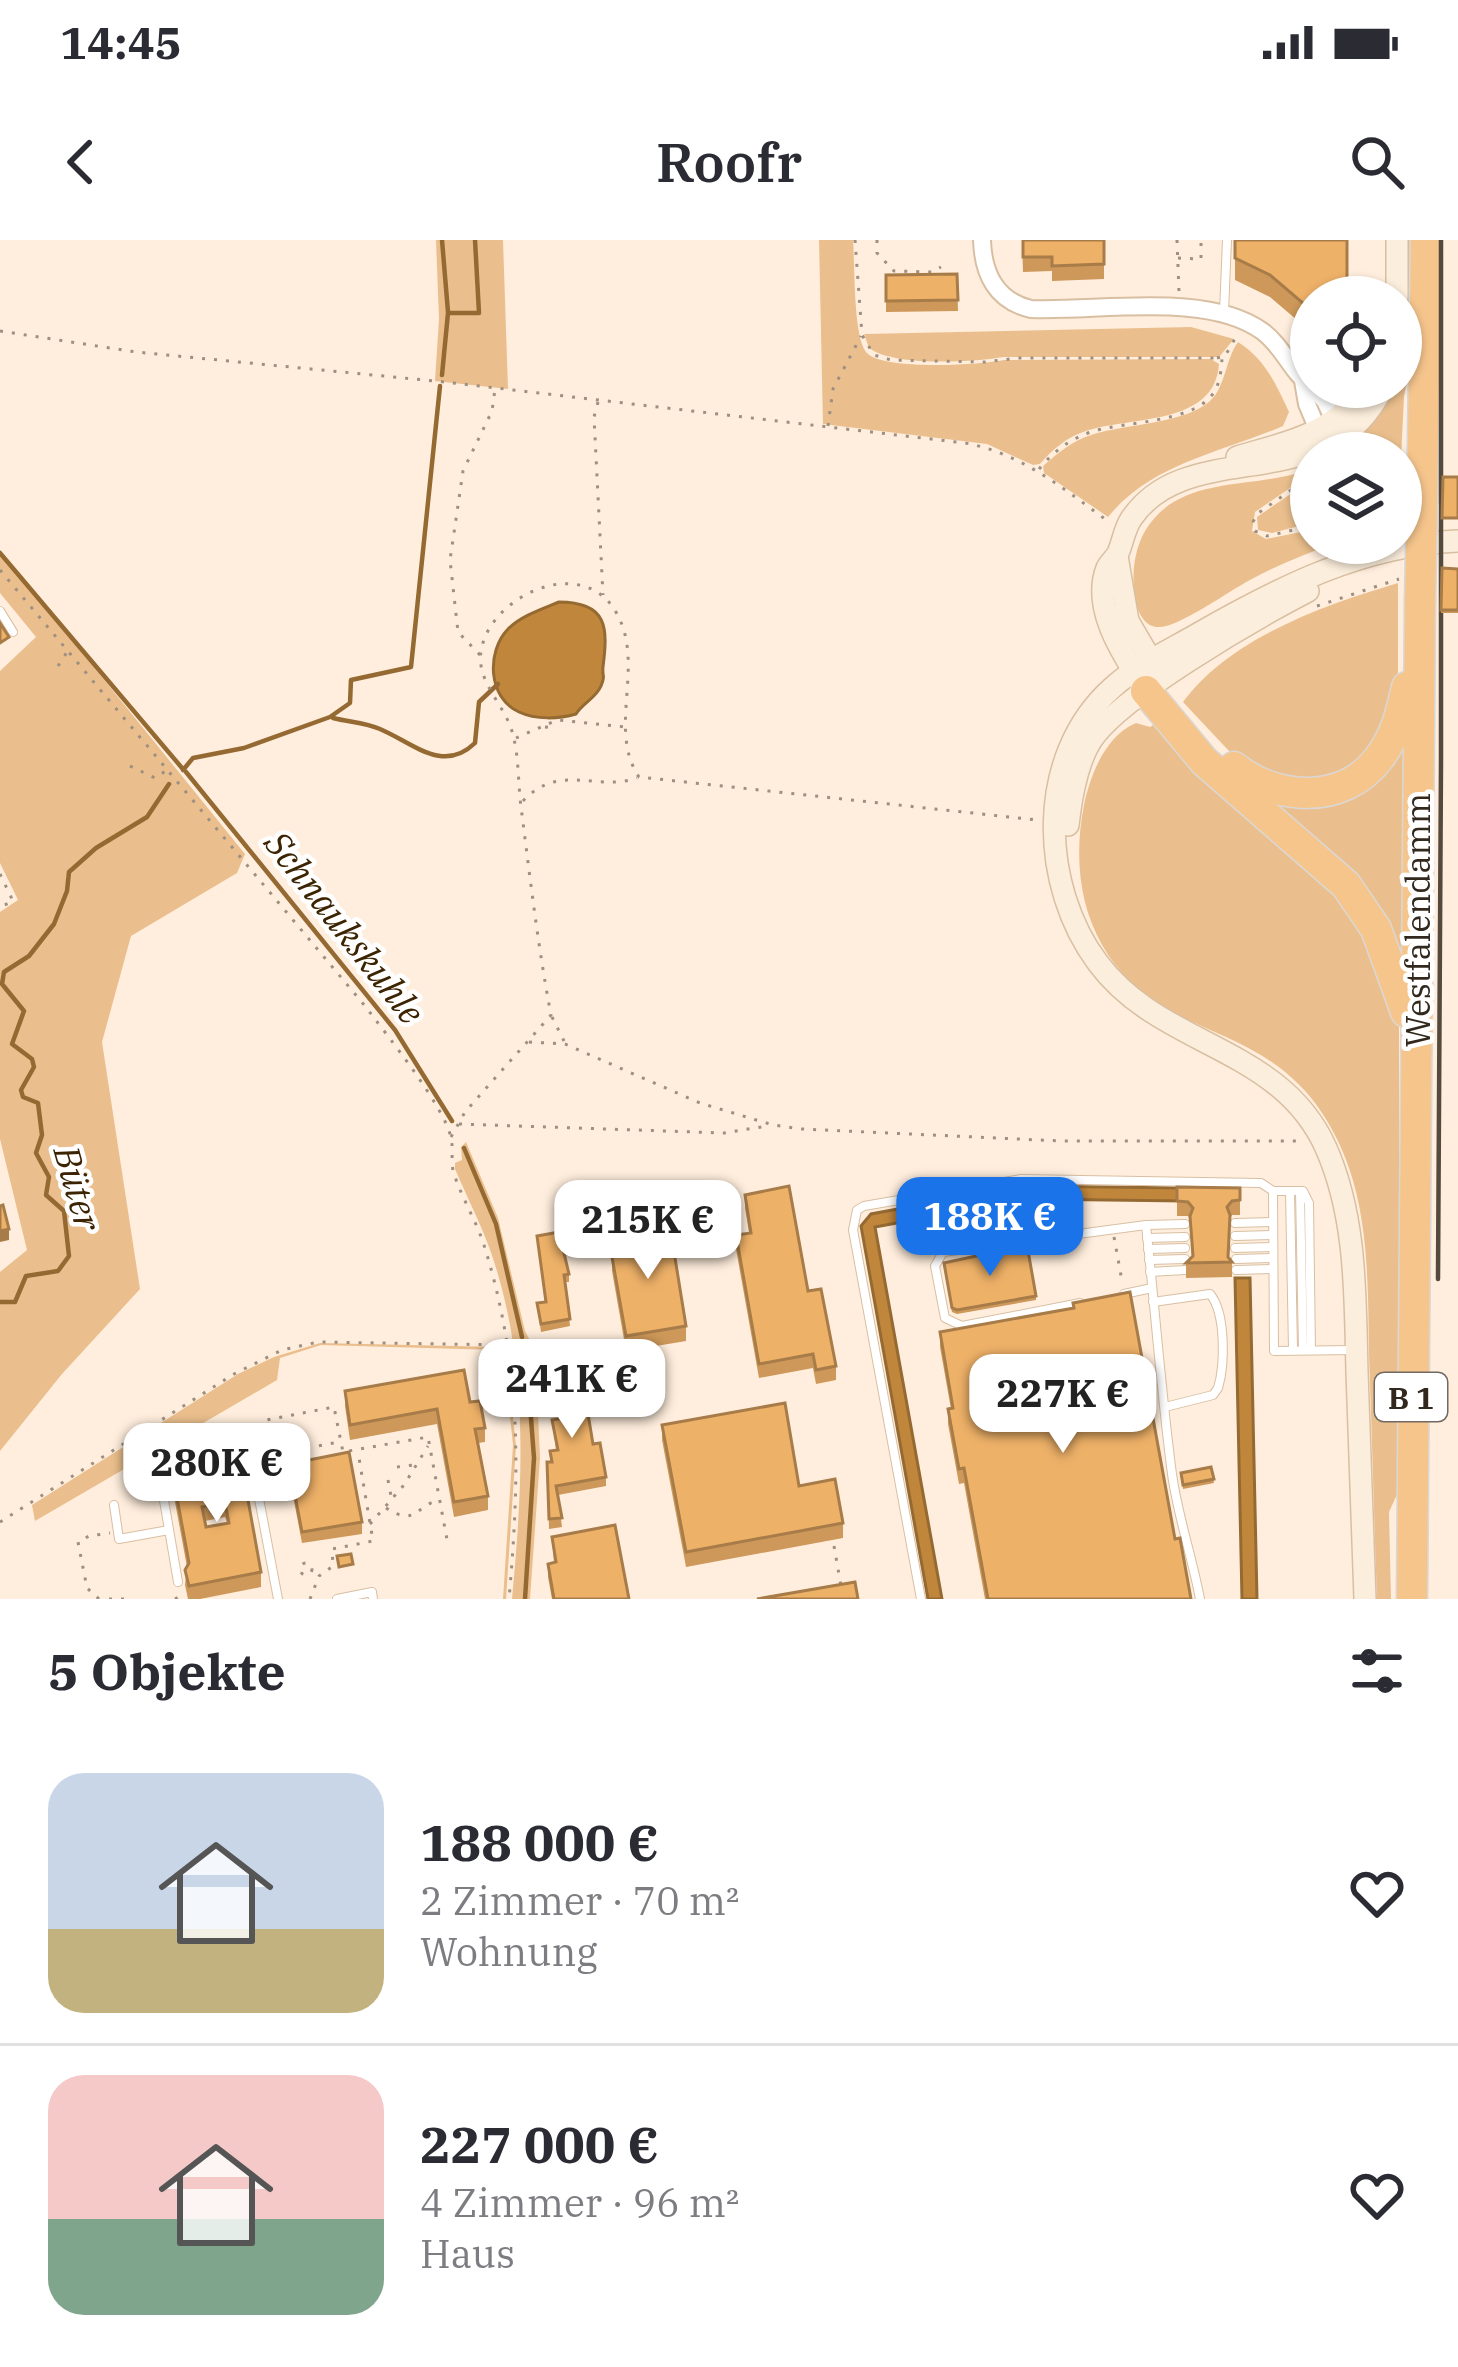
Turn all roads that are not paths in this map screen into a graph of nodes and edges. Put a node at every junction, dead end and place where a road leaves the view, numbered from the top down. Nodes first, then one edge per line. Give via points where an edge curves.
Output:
1 (982, 240) edge
2 (1227, 240) edge
3 (1397, 240) edge
4 (1426, 240) edge
5 (1396, 276) edge
6 (1224, 314) junction
7 (1290, 361) edge
8 (1350, 408) edge
9 (1369, 408) edge
10 (1331, 432) edge
11 (1336, 432) edge
12 (1290, 459) edge
13 (1458, 541) edge
14 (1458, 554) edge
15 (0, 611) edge
16 (13, 632) dead end
17 (1420, 634) junction
18 (1148, 676) junction
19 (1416, 1047) junction
20 (1273, 1191) junction
21 (1295, 1191) junction
22 (1273, 1222) junction
23 (1235, 1223) edge
24 (1185, 1224) edge
25 (1146, 1226) junction
26 (1273, 1235) junction
27 (1235, 1236) edge
28 (1185, 1237) edge
29 (1147, 1238) junction
30 (1273, 1247) junction
31 (1235, 1248) edge
32 (1149, 1255) junction
33 (1274, 1264) junction
34 (1236, 1265) edge
35 (1150, 1272) junction
36 (1152, 1288) junction
37 (1154, 1302) junction
38 (1302, 1350) junction
39 (1356, 1350) junction
40 (1165, 1407) junction
41 (230, 1471) edge
42 (184, 1479) edge
43 (113, 1505) dead end
44 (169, 1530) junction
45 (178, 1582) dead end
46 (278, 1599) edge
47 (337, 1599) edge
48 (373, 1599) edge
49 (920, 1599) edge
50 (1200, 1599) edge
51 (1365, 1599) edge
52 (1412, 1599) edge

1 - 6 street via 991,283 1020,306
2 - 6 lane
3 - 5 street
4 - 17 highway, Westfalendamm / B 1, bridge
6 - 7 street via 1274,340
8 - 10 street
9 - 11 street
12 - 18 street via 1193,476 1132,518 1108,566 1106,612 1116,643
13 - 18 street via 1397,546 1269,595
14 - 18 street via 1397,557 1328,581
15 - 16 lane
17 - 18 highway via 1392,738 1372,766 1327,791 1258,784
17 - 19 highway, Westfalendamm / B 1
18 - 19 highway via 1204,761 1329,868 1361,906 1388,954
18 - 39 street via 1089,744 1070,806 1062,885 1076,930 1124,993 1254,1066 1317,1131 1343,1196
19 - 52 highway, Westfalendamm / B 1
20 - 21 lane
20 - 22 lane
20 - 49 lane via 1261,1183 1021,1179 857,1210 853,1230
21 - 38 lane
21 - 38 lane via 1309,1203
22 - 23 lane
22 - 26 lane
24 - 25 lane
25 - 29 lane
25 - 36 lane via 943,1252 934,1266 945,1318 962,1326
26 - 27 lane
26 - 30 lane
28 - 29 lane
29 - 32 lane
30 - 31 lane
30 - 33 lane
32 - 35 lane
32 - 35 lane via 1185,1259
33 - 34 lane
33 - 38 lane via 1274,1351
35 - 36 lane
36 - 37 lane
37 - 40 lane
37 - 40 lane via 1210,1294 1220,1317 1218,1388
38 - 39 lane
39 - 51 street
40 - 50 lane
41 - 46 lane via 253,1467
42 - 44 lane via 161,1483
43 - 44 lane via 119,1539
44 - 45 lane
47 - 48 lane via 372,1592

